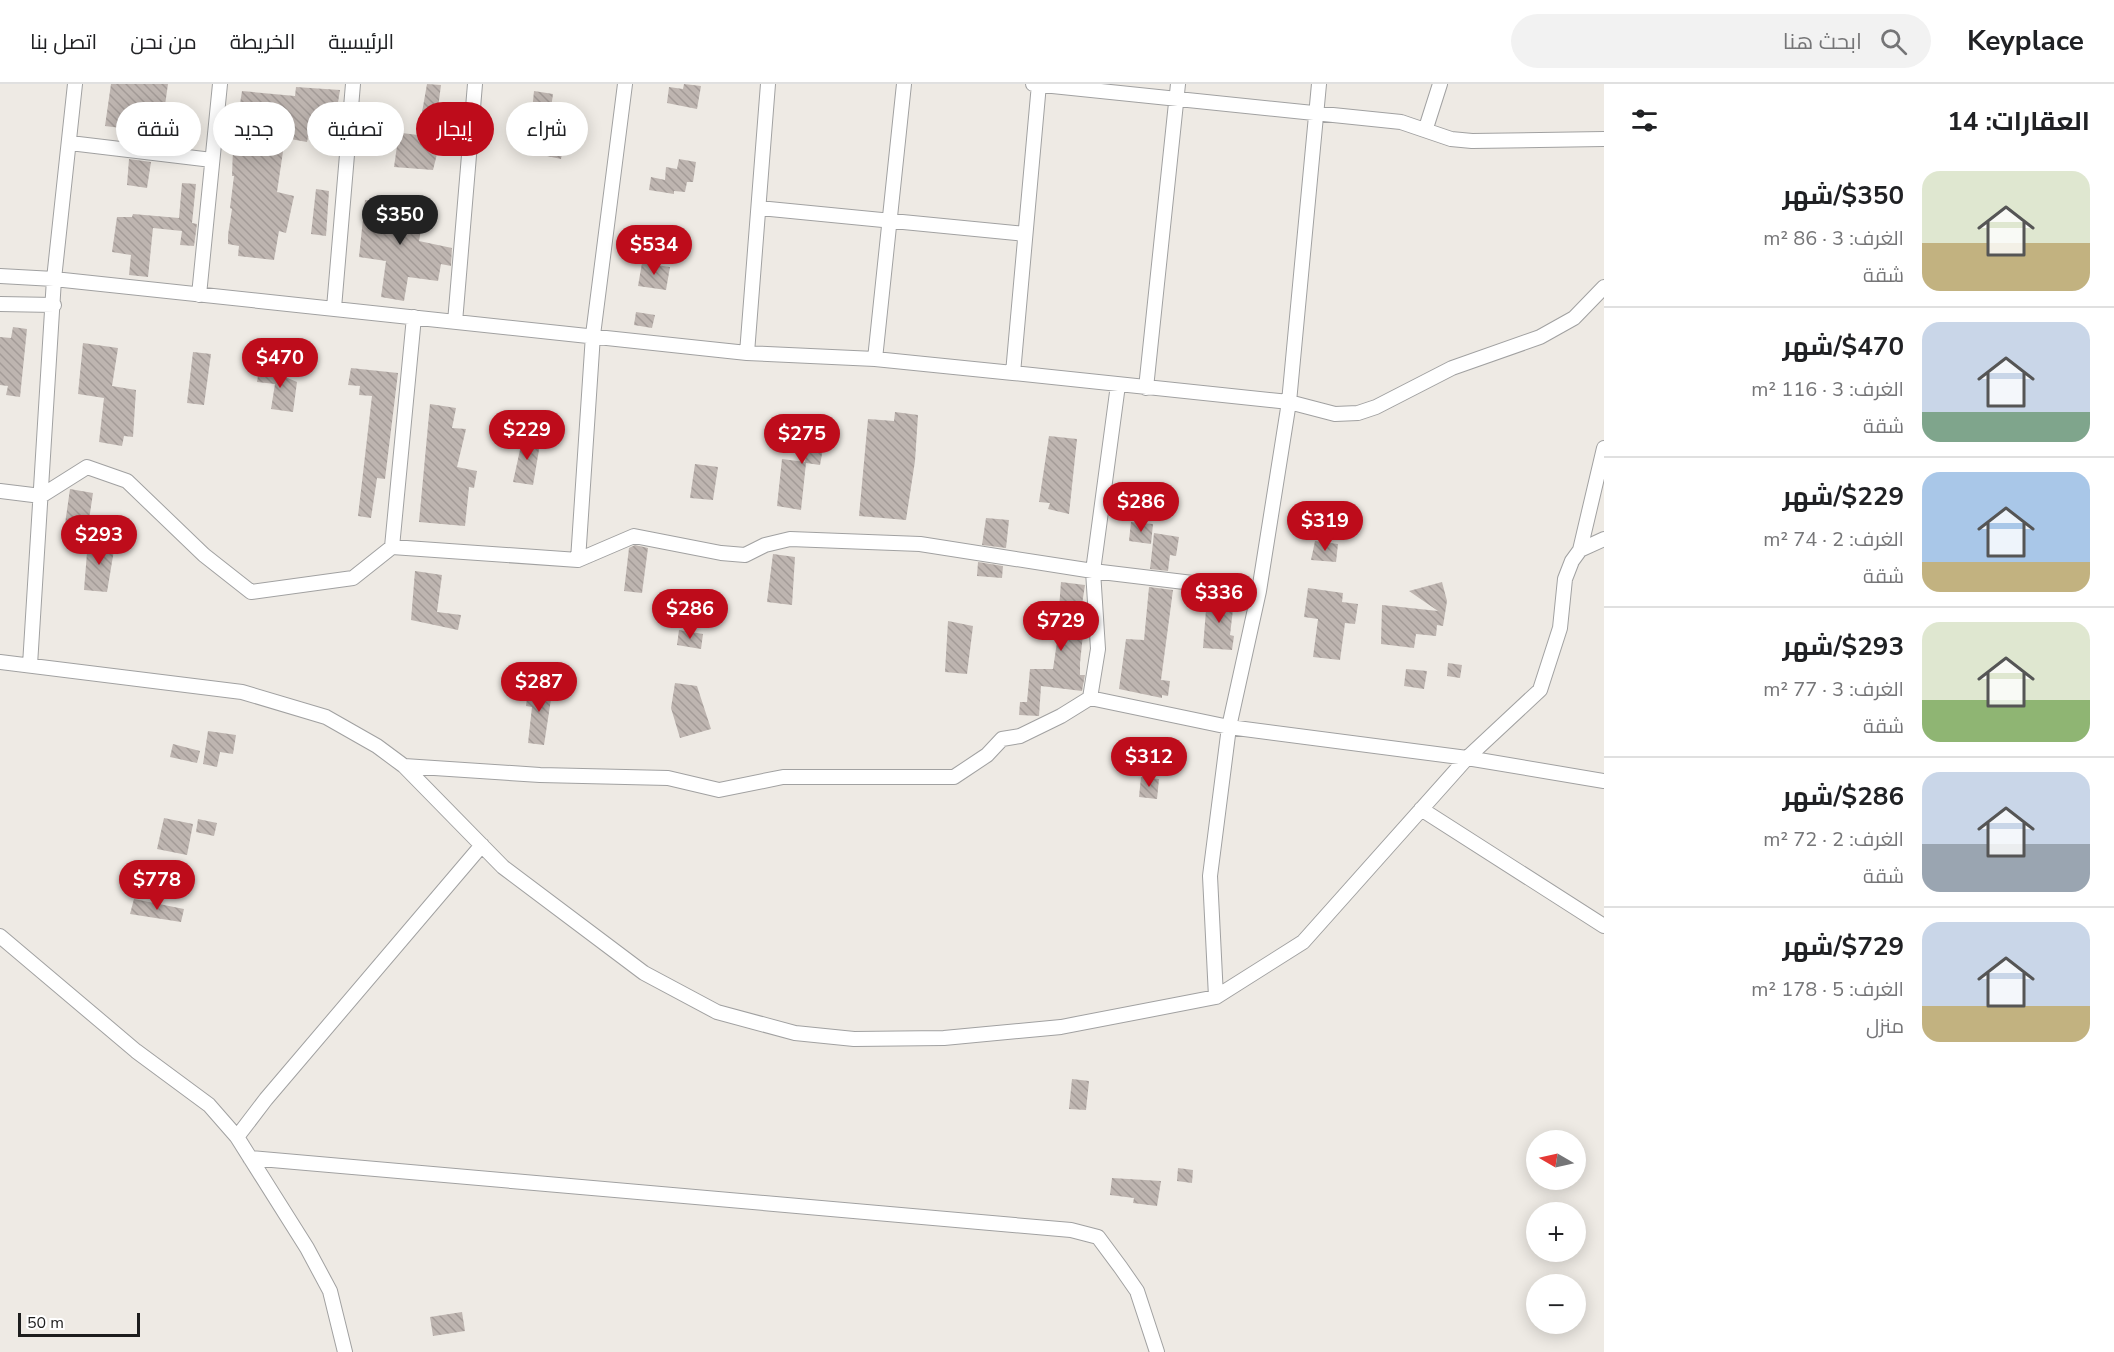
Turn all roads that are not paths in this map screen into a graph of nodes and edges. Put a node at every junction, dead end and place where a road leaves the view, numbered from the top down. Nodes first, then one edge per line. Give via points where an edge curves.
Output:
1 (75, 84) edge
2 (220, 84) edge
3 (352, 84) edge
4 (475, 84) edge
5 (625, 84) edge
6 (768, 84) edge
7 (904, 84) edge
8 (1037, 84) edge
9 (1178, 84) edge
10 (1319, 84) edge
11 (1440, 84) edge
12 (1177, 101) junction
13 (1316, 114) junction
14 (1425, 128) junction
15 (1604, 140) edge
16 (70, 143) junction
17 (212, 160) junction
18 (759, 208) junction
19 (891, 222) junction
20 (1025, 234) junction
21 (0, 276) edge
22 (54, 279) junction
23 (1604, 287) edge
24 (199, 295) junction
25 (0, 304) edge
26 (54, 305) junction
27 (334, 308) junction
28 (414, 317) junction
29 (455, 322) junction
30 (593, 335) junction
31 (747, 353) junction
32 (875, 359) junction
33 (1013, 373) junction
34 (1118, 385) junction
35 (1146, 388) junction
36 (1289, 402) junction
37 (1604, 448) edge
38 (0, 491) edge
39 (41, 496) junction
40 (1604, 538) edge
41 (392, 547) junction
42 (1580, 550) junction
43 (578, 560) junction
44 (1093, 571) junction
45 (1259, 591) junction
46 (0, 663) edge
47 (30, 665) junction
48 (1090, 698) junction
49 (1229, 727) junction
50 (1467, 758) junction
51 (404, 766) junction
52 (1604, 782) edge
53 (1422, 809) junction
54 (482, 845) junction
55 (1604, 926) edge
56 (0, 936) edge
57 (1216, 997) junction
58 (237, 1137) junction
59 (250, 1158) junction
60 (345, 1352) edge
61 (1157, 1352) edge

1 - 16 street
2 - 17 street
3 - 27 street
4 - 29 street
5 - 30 street
6 - 18 street
7 - 19 street
8 - 12 street
8 - 20 street
9 - 12 street
10 - 13 street
11 - 14 street
12 - 13 street
12 - 35 street
13 - 14 street
13 - 36 street
14 - 15 street via 1472,141
16 - 17 street
16 - 22 street
17 - 24 street
18 - 19 street
18 - 31 street
19 - 20 street
19 - 32 street
20 - 33 street
21 - 22 street
22 - 24 street
22 - 26 street
23 - 36 street via 1574,318 1540,337 1452,368 1376,407 1335,414
24 - 27 street
25 - 26 street
26 - 39 street
27 - 28 street
28 - 29 street
28 - 41 street
29 - 30 street
30 - 31 street
30 - 43 street
31 - 32 street
32 - 33 street
33 - 34 street
34 - 35 street
34 - 44 street
35 - 36 street
36 - 45 street
37 - 42 street
38 - 39 street
39 - 41 street via 87,467 127,481 204,555 251,592 353,578
39 - 47 street
40 - 42 street
41 - 43 street
42 - 50 street via 1565,579 1560,628 1540,690
43 - 44 street via 634,536 745,555 790,539 814,539 920,544
44 - 45 street
44 - 48 street via 1098,637
45 - 49 street
46 - 47 street
47 - 51 street via 242,692 326,717
48 - 49 street
48 - 51 street via 1020,736 1002,739 987,755 954,777 783,777 719,790 668,778
49 - 50 street
49 - 57 street via 1210,876
50 - 52 street
50 - 53 street
51 - 54 street
53 - 55 street
53 - 57 street via 1303,942
54 - 57 street via 502,867 644,973 717,1012 795,1033 854,1040 944,1038 1061,1027
54 - 58 street
56 - 58 street via 136,1051 209,1105
58 - 59 street
59 - 60 street via 330,1291
59 - 61 street via 1071,1230 1098,1237 1121,1268 1137,1291

